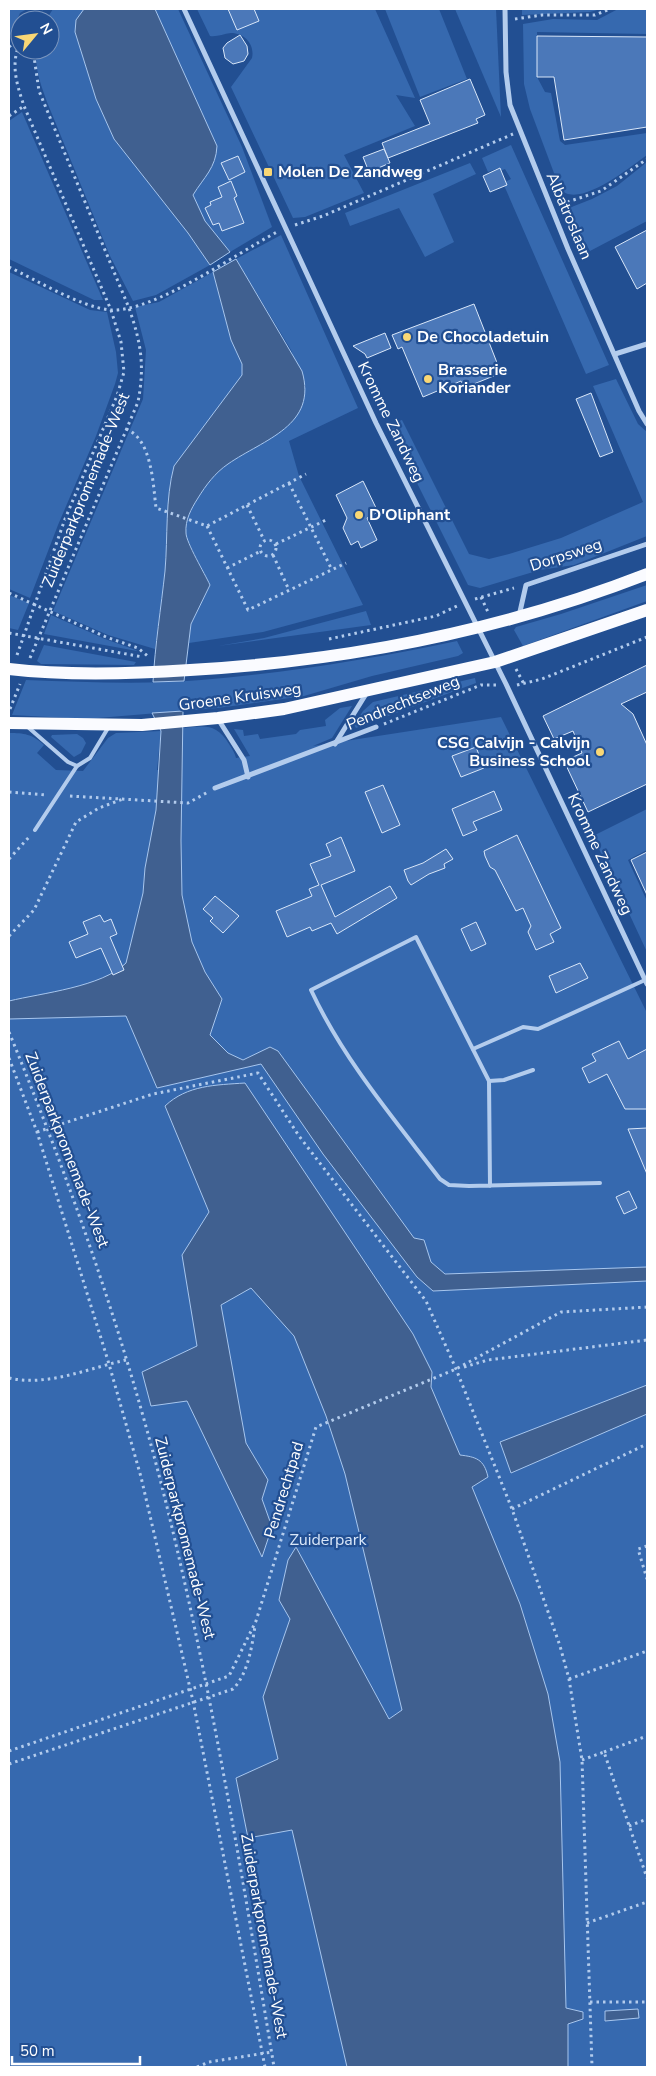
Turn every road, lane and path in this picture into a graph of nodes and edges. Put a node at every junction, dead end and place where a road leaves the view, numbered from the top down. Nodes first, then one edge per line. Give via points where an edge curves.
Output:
1 (184, 9) edge
2 (505, 9) edge
3 (610, 9) edge
4 (505, 20) junction
5 (15, 60) edge
6 (34, 60) edge
7 (24, 106) junction
8 (9, 116) edge
9 (520, 131) junction
10 (647, 159) edge
11 (551, 207) junction
12 (284, 228) junction
13 (9, 267) edge
14 (129, 308) junction
15 (111, 310) junction
16 (647, 344) edge
17 (615, 354) junction
18 (647, 424) edge
19 (126, 429) junction
20 (306, 474) dead end
21 (289, 483) junction
22 (247, 505) junction
23 (326, 520) dead end
24 (206, 526) junction
25 (311, 527) junction
26 (264, 541) junction
27 (276, 544) junction
28 (647, 544) edge
29 (261, 551) junction
30 (272, 555) junction
31 (346, 563) dead end
32 (227, 568) junction
33 (332, 570) junction
34 (647, 574) edge
35 (526, 585) junction
36 (290, 590) junction
37 (9, 593) edge
38 (465, 602) junction
39 (34, 605) junction
40 (647, 610) edge
41 (49, 612) junction
42 (519, 617) junction
43 (494, 624) junction
44 (478, 628) junction
45 (9, 633) edge
46 (24, 636) junction
47 (647, 637) edge
48 (38, 638) junction
49 (325, 640) dead end
50 (511, 658) junction
51 (495, 662) junction
52 (472, 666) junction
53 (9, 669) edge
54 (25, 672) junction
55 (368, 691) junction
56 (9, 712) edge
57 (218, 718) junction
58 (9, 724) edge
59 (25, 725) junction
60 (110, 725) junction
61 (376, 728) joint
62 (335, 744) junction
63 (77, 766) junction
64 (248, 777) junction
65 (214, 788) joint
66 (9, 792) edge
67 (56, 796) junction
68 (124, 799) junction
69 (35, 830) joint
70 (9, 860) edge
71 (9, 936) edge
72 (646, 982) edge
73 (9, 1032) edge
74 (474, 1049) junction
75 (9, 1058) edge
76 (533, 1070) dead end
77 (489, 1081) junction
78 (48, 1128) junction
79 (37, 1132) junction
80 (600, 1183) dead end
81 (490, 1186) junction
82 (647, 1307) edge
83 (647, 1340) edge
84 (126, 1360) junction
85 (109, 1364) junction
86 (456, 1369) junction
87 (9, 1378) edge
88 (647, 1444) edge
89 (512, 1509) junction
90 (647, 1546) edge
91 (647, 1579) edge
92 (256, 1621) junction
93 (647, 1651) edge
94 (569, 1679) junction
95 (206, 1685) junction
96 (191, 1690) junction
97 (209, 1696) junction
98 (193, 1701) junction
99 (647, 1736) edge
100 (9, 1751) edge
101 (604, 1752) junction
102 (582, 1760) junction
103 (9, 1764) edge
104 (647, 1819) edge
105 (629, 1826) junction
106 (647, 1878) edge
107 (647, 1902) edge
108 (587, 1923) junction
109 (590, 2002) junction
110 (647, 2002) edge
111 (272, 2052) junction
112 (262, 2054) junction
113 (197, 2067) edge
114 (265, 2067) edge
115 (274, 2067) edge
116 (592, 2067) edge

1 - 12 street, Kromme Zandweg
2 - 4 street, Albatroslaan
3 - 4 path via 595,15 542,15
4 - 9 street, Albatroslaan via 510,105
5 - 7 path, Zuiderparkpromemade-West via 16,81
6 - 14 path, Zuiderparkpromemade-West via 39,91
7 - 8 path
7 - 15 path, Zuiderparkpromemade-West
9 - 11 street, Albatroslaan
9 - 12 path via 323,216
10 - 11 path via 601,191
11 - 17 street, Albatroslaan
12 - 14 path via 161,298
12 - 38 street, Kromme Zandweg via 376,424
13 - 15 path via 90,306
14 - 15 path
14 - 19 path, Zuiderparkpromemade-West via 139,336 143,361 138,402
15 - 39 path, Zuiderparkpromemade-West via 121,342 124,372
16 - 17 street
17 - 18 street, Albatroslaan
19 - 24 path via 135,432 146,448 156,508
19 - 41 path, Zuiderparkpromemade-West
20 - 21 path
21 - 22 path
21 - 25 path
22 - 24 path
22 - 26 path
23 - 25 path
24 - 32 path
25 - 27 path
25 - 33 path
26 - 27 path via 271,540
26 - 29 path
27 - 30 path
28 - 35 street, Dorpsweg
29 - 30 path via 264,555
29 - 32 path
30 - 36 path
31 - 33 path
32 - 36 path via 248,610
33 - 36 path
34 - 42 main road via 573,602
35 - 42 street, Dorpsweg
35 - 43 path via 481,596
37 - 39 path
38 - 44 street, Kromme Zandweg
38 - 49 path via 436,616
39 - 41 path
39 - 46 path, Zuiderparkpromemade-West
40 - 50 main road
41 - 48 path, Zuiderparkpromemade-West
41 - 48 path via 138,648 151,658
42 - 43 main road
43 - 44 main road
44 - 51 street, Kromme Zandweg
44 - 54 main road, Groene Kruisweg via 328,657 136,674
45 - 46 path
46 - 48 path
47 - 50 path via 524,684
48 - 54 path, Zuiderparkpromemade-West
50 - 51 main road
51 - 52 main road, Groene Kruisweg
51 - 72 street, Kromme Zandweg
52 - 55 main road, Groene Kruisweg
52 - 61 path, Pendrechtseweg via 481,685
53 - 54 main road, Groene Kruisweg
54 - 56 path, Zuiderparkpromemade-West
55 - 57 main road, Groene Kruisweg via 284,709
55 - 62 street, Pendrechtseweg
57 - 60 main road, Groene Kruisweg
57 - 64 street via 244,760
58 - 59 main road, Groene Kruisweg
59 - 60 main road, Groene Kruisweg
59 - 63 lane
60 - 63 lane via 90,758
61 - 62 street, Pendrechtseweg
62 - 64 street, Pendrechtseweg
63 - 67 lane
64 - 65 street, Pendrechtseweg
65 - 68 path via 188,803
66 - 67 path
67 - 68 path
67 - 69 lane
68 - 71 path via 99,808 76,822 34,910
69 - 70 path
72 - 74 lane, Kromme Zandweg via 538,1029 523,1027
73 - 78 path, Zuiderparkpromemade-West
74 - 77 lane
74 - 81 lane via 416,937 311,990 322,1015 354,1064 440,1179 449,1185
75 - 79 path, Zuiderparkpromemade-West
76 - 77 lane via 504,1080
77 - 81 lane
78 - 79 path
78 - 84 path, Zuiderparkpromemade-West via 88,1236
78 - 86 path via 153,1094 258,1073 299,1136 426,1301
79 - 85 path, Zuiderparkpromemade-West
80 - 81 lane
82 - 86 path, Pendrechtpad via 561,1312
83 - 86 path via 488,1360
84 - 85 path
84 - 95 path, Zuiderparkpromemade-West via 166,1505
85 - 87 path via 68,1375 29,1380
85 - 96 path, Zuiderparkpromemade-West via 141,1477
86 - 89 path
86 - 92 path, Pendrechtpad via 316,1427
88 - 89 path
89 - 94 path
90 - 91 path via 638,1550
92 - 95 path, Pendrechtpad via 229,1676
92 - 97 path via 252,1648 239,1683 233,1689
93 - 94 path
94 - 102 path
95 - 96 path, Pendrechtpad
95 - 97 path, Zuiderparkpromemade-West
96 - 98 path, Zuiderparkpromemade-West
96 - 100 path, Pendrechtpad
97 - 98 path
97 - 111 path, Zuiderparkpromemade-West
98 - 103 path
98 - 112 path, Zuiderparkpromemade-West
99 - 101 path
101 - 102 path
101 - 105 path
102 - 108 path
104 - 105 path
105 - 106 path
107 - 108 path
108 - 109 path
109 - 110 path
109 - 116 path
111 - 112 path
111 - 115 path, Zuiderparkpromemade-West
112 - 113 path via 209,2062
112 - 114 path, Zuiderparkpromemade-West

